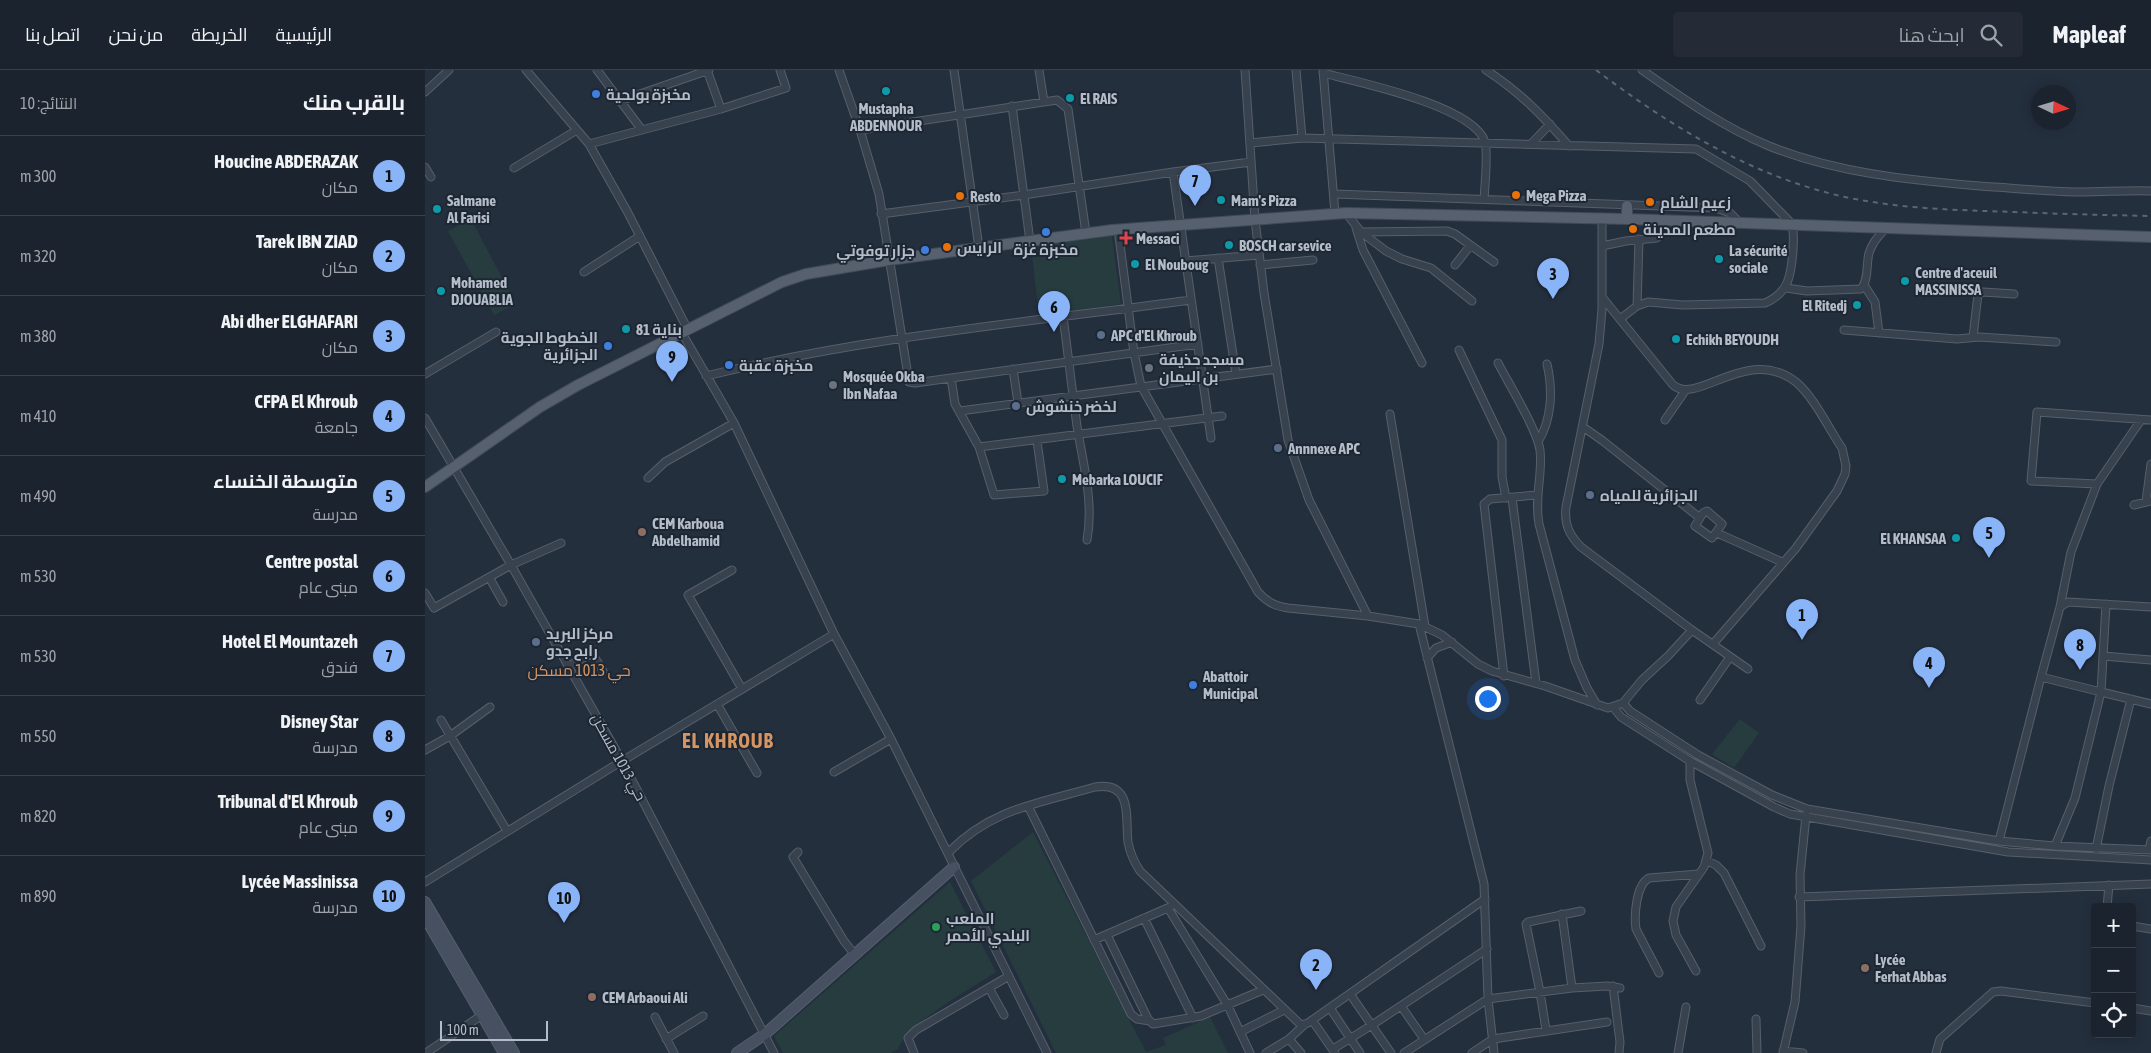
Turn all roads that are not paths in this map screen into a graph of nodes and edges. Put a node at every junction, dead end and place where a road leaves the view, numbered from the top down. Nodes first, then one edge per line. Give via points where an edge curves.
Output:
1 (449, 70) edge
2 (526, 70) edge
3 (597, 70) edge
4 (708, 70) edge
5 (780, 70) edge
6 (839, 70) edge
7 (954, 70) edge
8 (1039, 70) edge
9 (1245, 70) edge
10 (1296, 70) edge
11 (1486, 70) edge
12 (1642, 70) edge
13 (1323, 72) edge
14 (425, 92) edge
15 (620, 101) junction
16 (1044, 102) junction
17 (1012, 106) junction
18 (721, 109) junction
19 (961, 114) junction
20 (1550, 124) junction
21 (577, 130) junction
22 (642, 130) junction
23 (860, 130) junction
24 (1302, 138) junction
25 (1329, 138) junction
26 (1250, 143) junction
27 (1485, 143) junction
28 (589, 144) junction
29 (1531, 144) junction
30 (1569, 146) junction
31 (1251, 162) junction
32 (425, 168) edge
33 (514, 168) dead end
34 (1173, 172) junction
35 (431, 176) dead end
36 (1079, 187) junction
37 (2151, 191) edge
38 (1334, 194) junction
39 (1024, 195) junction
40 (1484, 199) junction
41 (973, 202) junction
42 (1627, 206) junction
43 (1340, 213) junction
44 (881, 214) junction
45 (1602, 218) junction
46 (1627, 219) junction
47 (1255, 220) junction
48 (1740, 223) junction
49 (1180, 226) junction
50 (1792, 226) junction
51 (1885, 228) junction
52 (1118, 229) junction
53 (1358, 230) junction
54 (1086, 233) junction
55 (640, 236) junction
56 (2151, 237) edge
57 (1657, 238) dead end
58 (1639, 239) junction
59 (1030, 241) junction
60 (1469, 246) junction
61 (1602, 246) junction
62 (979, 248) junction
63 (1259, 255) junction
64 (1218, 258) junction
65 (889, 260) junction
66 (1313, 260) dead end
67 (1185, 261) junction
68 (1494, 262) dead end
69 (1260, 265) junction
70 (1455, 265) dead end
71 (584, 272) dead end
72 (1864, 285) junction
73 (1786, 288) junction
74 (2014, 294) dead end
75 (1602, 297) junction
76 (1191, 300) junction
77 (1472, 302) dead end
78 (1637, 306) junction
79 (1128, 308) junction
80 (1063, 317) junction
81 (1620, 319) junction
82 (1844, 330) dead end
83 (685, 331) junction
84 (496, 332) dead end
85 (1879, 333) junction
86 (1973, 337) junction
87 (901, 339) junction
88 (2056, 342) dead end
89 (1198, 344) junction
90 (1459, 350) dead end
91 (1134, 353) junction
92 (1069, 362) junction
93 (1422, 363) dead end
94 (1498, 363) dead end
95 (1547, 364) dead end
96 (1013, 369) junction
97 (1277, 369) junction
98 (425, 374) edge
99 (1236, 374) junction
100 (706, 376) junction
101 (951, 378) junction
102 (1203, 378) junction
103 (1141, 386) junction
104 (1685, 391) junction
105 (1073, 396) junction
106 (1019, 403) junction
107 (960, 411) junction
108 (1390, 414) dead end
109 (1222, 416) dead end
110 (425, 418) edge
111 (1209, 418) junction
112 (1665, 420) dead end
113 (2141, 420) junction
114 (2151, 420) edge
115 (734, 423) junction
116 (1162, 424) junction
117 (1583, 427) junction
118 (1079, 436) junction
119 (1211, 438) dead end
120 (1037, 441) junction
121 (1538, 442) junction
122 (979, 447) junction
123 (2151, 464) edge
124 (454, 467) junction
125 (648, 478) dead end
126 (2097, 484) junction
127 (425, 487) edge
128 (1537, 495) junction
129 (1509, 498) junction
130 (2149, 501) edge
131 (2134, 505) dead end
132 (1700, 518) junction
133 (1717, 533) junction
134 (1087, 540) dead end
135 (561, 542) dead end
136 (1782, 562) junction
137 (511, 565) junction
138 (732, 570) dead end
139 (489, 577) junction
140 (425, 593) edge
141 (503, 602) dead end
142 (2106, 604) junction
143 (2060, 607) junction
144 (2151, 607) edge
145 (1367, 616) junction
146 (1422, 625) junction
147 (1692, 630) junction
148 (834, 634) junction
149 (1452, 642) junction
150 (1713, 644) junction
151 (2103, 656) junction
152 (1730, 657) junction
153 (1427, 658) junction
154 (2151, 660) edge
155 (569, 666) junction
156 (1748, 669) dead end
157 (603, 671) dead end
158 (1504, 676) junction
159 (2041, 677) junction
160 (1535, 683) junction
161 (743, 689) junction
162 (2101, 692) junction
163 (2131, 699) junction
164 (1700, 700) dead end
165 (1623, 702) junction
166 (717, 704) junction
167 (2151, 704) edge
168 (1598, 705) junction
169 (490, 707) dead end
170 (1613, 707) junction
171 (441, 720) dead end
172 (450, 736) junction
173 (891, 739) junction
174 (425, 750) edge
175 (622, 761) junction
176 (1690, 761) junction
177 (834, 772) dead end
178 (757, 773) dead end
179 (1028, 806) junction
180 (1807, 809) junction
181 (1806, 818) junction
182 (507, 831) junction
183 (1999, 841) junction
184 (2151, 841) edge
185 (2055, 846) junction
186 (2097, 849) junction
187 (2150, 850) edge
188 (798, 852) dead end
189 (949, 852) junction
190 (2151, 860) edge
191 (1707, 861) junction
192 (954, 867) junction
193 (1699, 874) junction
194 (425, 882) edge
195 (2151, 884) edge
196 (2109, 885) junction
197 (1799, 897) junction
198 (1485, 899) junction
199 (425, 902) edge
200 (2107, 903) edge
201 (1171, 906) junction
202 (1581, 911) dead end
203 (1562, 914) junction
204 (425, 918) edge
205 (1144, 918) junction
206 (2136, 926) edge
207 (2151, 928) edge
208 (1107, 935) junction
209 (1094, 940) junction
210 (1761, 946) dead end
211 (1487, 949) junction
212 (855, 956) junction
213 (1696, 971) dead end
214 (1659, 973) dead end
215 (1009, 976) junction
216 (989, 988) junction
217 (1572, 988) junction
218 (1263, 990) junction
219 (1541, 992) junction
220 (1350, 994) junction
221 (1488, 1000) junction
222 (2091, 1002) edge
223 (1228, 1006) junction
224 (1401, 1006) junction
225 (1686, 1007) dead end
226 (1330, 1008) junction
227 (2136, 1009) edge
228 (1283, 1010) junction
229 (2151, 1011) edge
230 (482, 1015) junction
231 (1004, 1015) dead end
232 (703, 1016) dead end
233 (655, 1017) dead end
234 (1193, 1018) junction
235 (1756, 1019) dead end
236 (1313, 1020) junction
237 (1150, 1021) junction
238 (1607, 1022) dead end
239 (1304, 1025) junction
240 (1372, 1025) junction
241 (1546, 1030) junction
242 (1240, 1032) junction
243 (765, 1034) junction
244 (1349, 1038) junction
245 (666, 1039) junction
246 (1289, 1039) junction
247 (1424, 1039) junction
248 (1493, 1039) junction
249 (1334, 1051) edge
250 (1783, 1052) edge
251 (426, 1053) edge
252 (504, 1053) edge
253 (514, 1053) edge
254 (674, 1053) edge
255 (737, 1053) edge
256 (774, 1053) edge
257 (914, 1053) edge
258 (1047, 1053) edge
259 (1250, 1053) edge
260 (1266, 1053) edge
261 (1301, 1053) edge
262 (1360, 1053) edge
263 (1391, 1053) edge
264 (1404, 1053) edge
265 (1472, 1053) edge
266 (1494, 1053) edge
267 (1619, 1053) edge
268 (1678, 1053) edge
269 (1757, 1053) edge
270 (1803, 1053) edge
271 (1936, 1053) edge

1 - 14 street
2 - 21 street
3 - 15 street
4 - 15 street
4 - 18 street
5 - 18 street via 786,88
6 - 23 street
7 - 19 street
8 - 16 street
9 - 26 street
10 - 24 street
11 - 20 street via 1536,108
12 - 37 street via 1687,102 1746,135 1845,170 1908,180 2021,189
13 - 25 street
13 - 27 street via 1397,92 1446,110 1474,128
15 - 22 street
16 - 17 street
16 - 36 street via 1057,100 1068,109
17 - 19 street
17 - 39 street
18 - 22 street
19 - 23 street
19 - 41 street
20 - 29 street
20 - 30 street
21 - 28 street
21 - 33 street
22 - 28 street
23 - 44 street via 875,176
24 - 25 street
24 - 26 street
25 - 27 street
25 - 38 street
26 - 31 street
27 - 29 street
27 - 40 street
28 - 55 street
29 - 30 street
30 - 50 street via 1696,149 1756,185
31 - 34 street
31 - 47 street
32 - 35 street
34 - 36 street
34 - 49 street
36 - 39 street
36 - 54 street
38 - 40 street
38 - 43 street
39 - 41 street
39 - 59 street
40 - 42 street
41 - 44 street
41 - 62 street
42 - 46 main road
42 - 48 street via 1716,208 1730,213
43 - 45 main road
43 - 47 main road
43 - 53 street
44 - 65 street
45 - 46 main road
45 - 61 street
46 - 48 main road
47 - 49 main road
47 - 63 street
48 - 50 main road
49 - 52 main road
49 - 67 street
50 - 51 main road
50 - 73 street via 1791,272
51 - 56 main road
51 - 72 street via 1869,252
52 - 54 main road
52 - 79 street
53 - 60 street via 1443,231 1455,234
53 - 77 street via 1396,257 1431,268
53 - 93 street via 1363,250
54 - 59 main road
55 - 71 street
55 - 83 street
57 - 58 street
58 - 61 street
58 - 78 street
59 - 62 main road
60 - 68 street
60 - 70 street
61 - 75 street
62 - 65 main road
63 - 64 street
63 - 69 street
64 - 67 street
64 - 99 street
65 - 83 main road via 806,274 782,282
65 - 87 street
66 - 69 street
67 - 76 street
69 - 97 street
72 - 73 street via 1855,290
72 - 85 street via 1875,302
73 - 78 street via 1765,303 1683,305 1649,302
74 - 86 street via 1978,294
75 - 81 street
75 - 117 street via 1599,344
76 - 79 street
76 - 89 street
78 - 81 street
79 - 80 street
79 - 91 street
80 - 87 street
80 - 92 street
81 - 104 street via 1673,385
82 - 85 street
83 - 100 street
83 - 124 main road via 539,407
84 - 98 street
85 - 86 street via 1957,339
86 - 88 street
87 - 100 street via 765,361
87 - 101 street via 909,382
89 - 91 street
89 - 102 street
90 - 129 street via 1502,440 1502,477
91 - 92 street
91 - 103 street
92 - 96 street
92 - 105 street
94 - 121 street
95 - 121 street via 1551,395 1546,425
96 - 101 street
96 - 106 street
97 - 99 street
97 - 145 street via 1288,440 1300,478
99 - 102 street
100 - 115 street
101 - 107 street via 955,404
102 - 103 street
102 - 111 street
103 - 105 street
103 - 116 street
104 - 112 street
104 - 136 street via 1747,370 1779,372 1805,392 1842,448 1846,466 1842,483 1803,540
105 - 106 street
105 - 118 street
106 - 107 street
107 - 122 street
108 - 146 street
109 - 111 street
110 - 124 street, حي 1013 مسكن
111 - 116 street
111 - 119 street
113 - 114 street
113 - 126 street
113 - 126 street via 2037,412 2031,481
115 - 125 street via 665,462
115 - 148 street
116 - 118 street
116 - 145 street via 1258,592 1266,600 1287,608
117 - 132 street
117 - 147 street via 1566,507 1569,533 1581,547
118 - 120 street
118 - 134 street via 1090,508
120 - 122 street
120 - 122 street via 1044,491 994,495
121 - 128 street via 1541,458
123 - 130 street
124 - 127 main road
124 - 137 street, حي 1013 مسكن
126 - 143 street via 2071,552
128 - 129 street
128 - 168 street via 1539,524 1575,660
129 - 158 street via 1488,500 1484,507
129 - 160 street
130 - 131 street
132 - 133 street via 1695,523 1697,528 1710,538
132 - 133 street via 1707,511 1720,522
133 - 136 street
135 - 137 street
136 - 150 street
137 - 139 street
137 - 155 street, حي 1013 مسكن
138 - 161 street via 689,594
139 - 140 street via 434,608
139 - 141 street
142 - 143 street via 2068,602
142 - 144 street
142 - 151 street
143 - 159 street
145 - 146 street
146 - 149 street
146 - 153 street
147 - 150 street
147 - 165 street
148 - 161 street
148 - 173 street
149 - 153 street via 1437,648
149 - 158 street via 1478,664
150 - 152 street
151 - 154 street
151 - 162 street
152 - 156 street
152 - 164 street
153 - 198 street via 1483,880
155 - 157 street via 592,653
155 - 175 street, حي 1013 مسكن
158 - 160 street
159 - 162 street
159 - 183 street
160 - 168 street
161 - 166 street
162 - 163 street
162 - 185 street via 2075,798
163 - 167 street
163 - 186 street
165 - 170 street
165 - 180 street via 1630,711 1699,755 1772,795
166 - 175 street
166 - 178 street
168 - 170 street
169 - 172 street
170 - 176 street via 1621,718
171 - 172 street
172 - 174 street
172 - 182 street
173 - 177 street
173 - 189 street
175 - 182 street
175 - 243 street, حي 1013 مسكن
176 - 181 street via 1774,807
176 - 191 street via 1691,787 1708,845
179 - 189 street via 987,821
179 - 201 street via 1095,787 1115,790 1127,806 1128,842 1132,857
179 - 209 street
180 - 181 street
180 - 183 street
181 - 190 street via 2008,852
181 - 197 street
182 - 194 street
183 - 185 street
184 - 187 street
185 - 186 street
186 - 187 street
188 - 212 street via 793,857
189 - 192 street
191 - 193 street
191 - 210 street via 1724,873
192 - 212 main road
192 - 215 street
193 - 213 street via 1678,903 1673,921 1676,935
193 - 214 street via 1643,881 1636,929
195 - 196 street
196 - 197 street
196 - 200 street
197 - 250 street via 1801,926 1795,1002
198 - 211 street
198 - 220 street
199 - 253 main road
201 - 205 street
201 - 218 street
201 - 223 street
202 - 203 street
203 - 217 street
203 - 219 street via 1526,924
204 - 230 main road
205 - 208 street
205 - 234 street
206 - 207 street
208 - 209 street
208 - 237 street
209 - 237 street via 1131,1014 1137,1019
211 - 221 street
211 - 224 street
212 - 243 main road via 777,1029
215 - 216 street
215 - 258 street
216 - 231 street
216 - 257 street via 916,1030 908,1038
217 - 219 street
217 - 267 street via 1617,987
218 - 223 street
218 - 228 street
219 - 221 street
219 - 241 street
220 - 226 street
220 - 240 street
221 - 247 street
221 - 248 street
222 - 271 street via 1993,992 1940,1039
223 - 234 street
223 - 242 street
224 - 240 street
224 - 247 street
225 - 268 street
226 - 236 street
226 - 244 street
227 - 229 street
228 - 239 street
228 - 242 street
230 - 251 street
230 - 252 main road
232 - 245 street
233 - 245 street
234 - 237 street via 1159,1025
235 - 269 street
236 - 239 street
236 - 249 street
238 - 241 street
239 - 246 street
240 - 244 street
240 - 263 street
241 - 248 street
242 - 259 street
243 - 255 main road
243 - 256 street, حي 1013 مسكن
244 - 249 street
244 - 262 street
245 - 254 street
246 - 260 street
246 - 261 street
247 - 264 street
248 - 265 street
248 - 266 street
250 - 270 street

